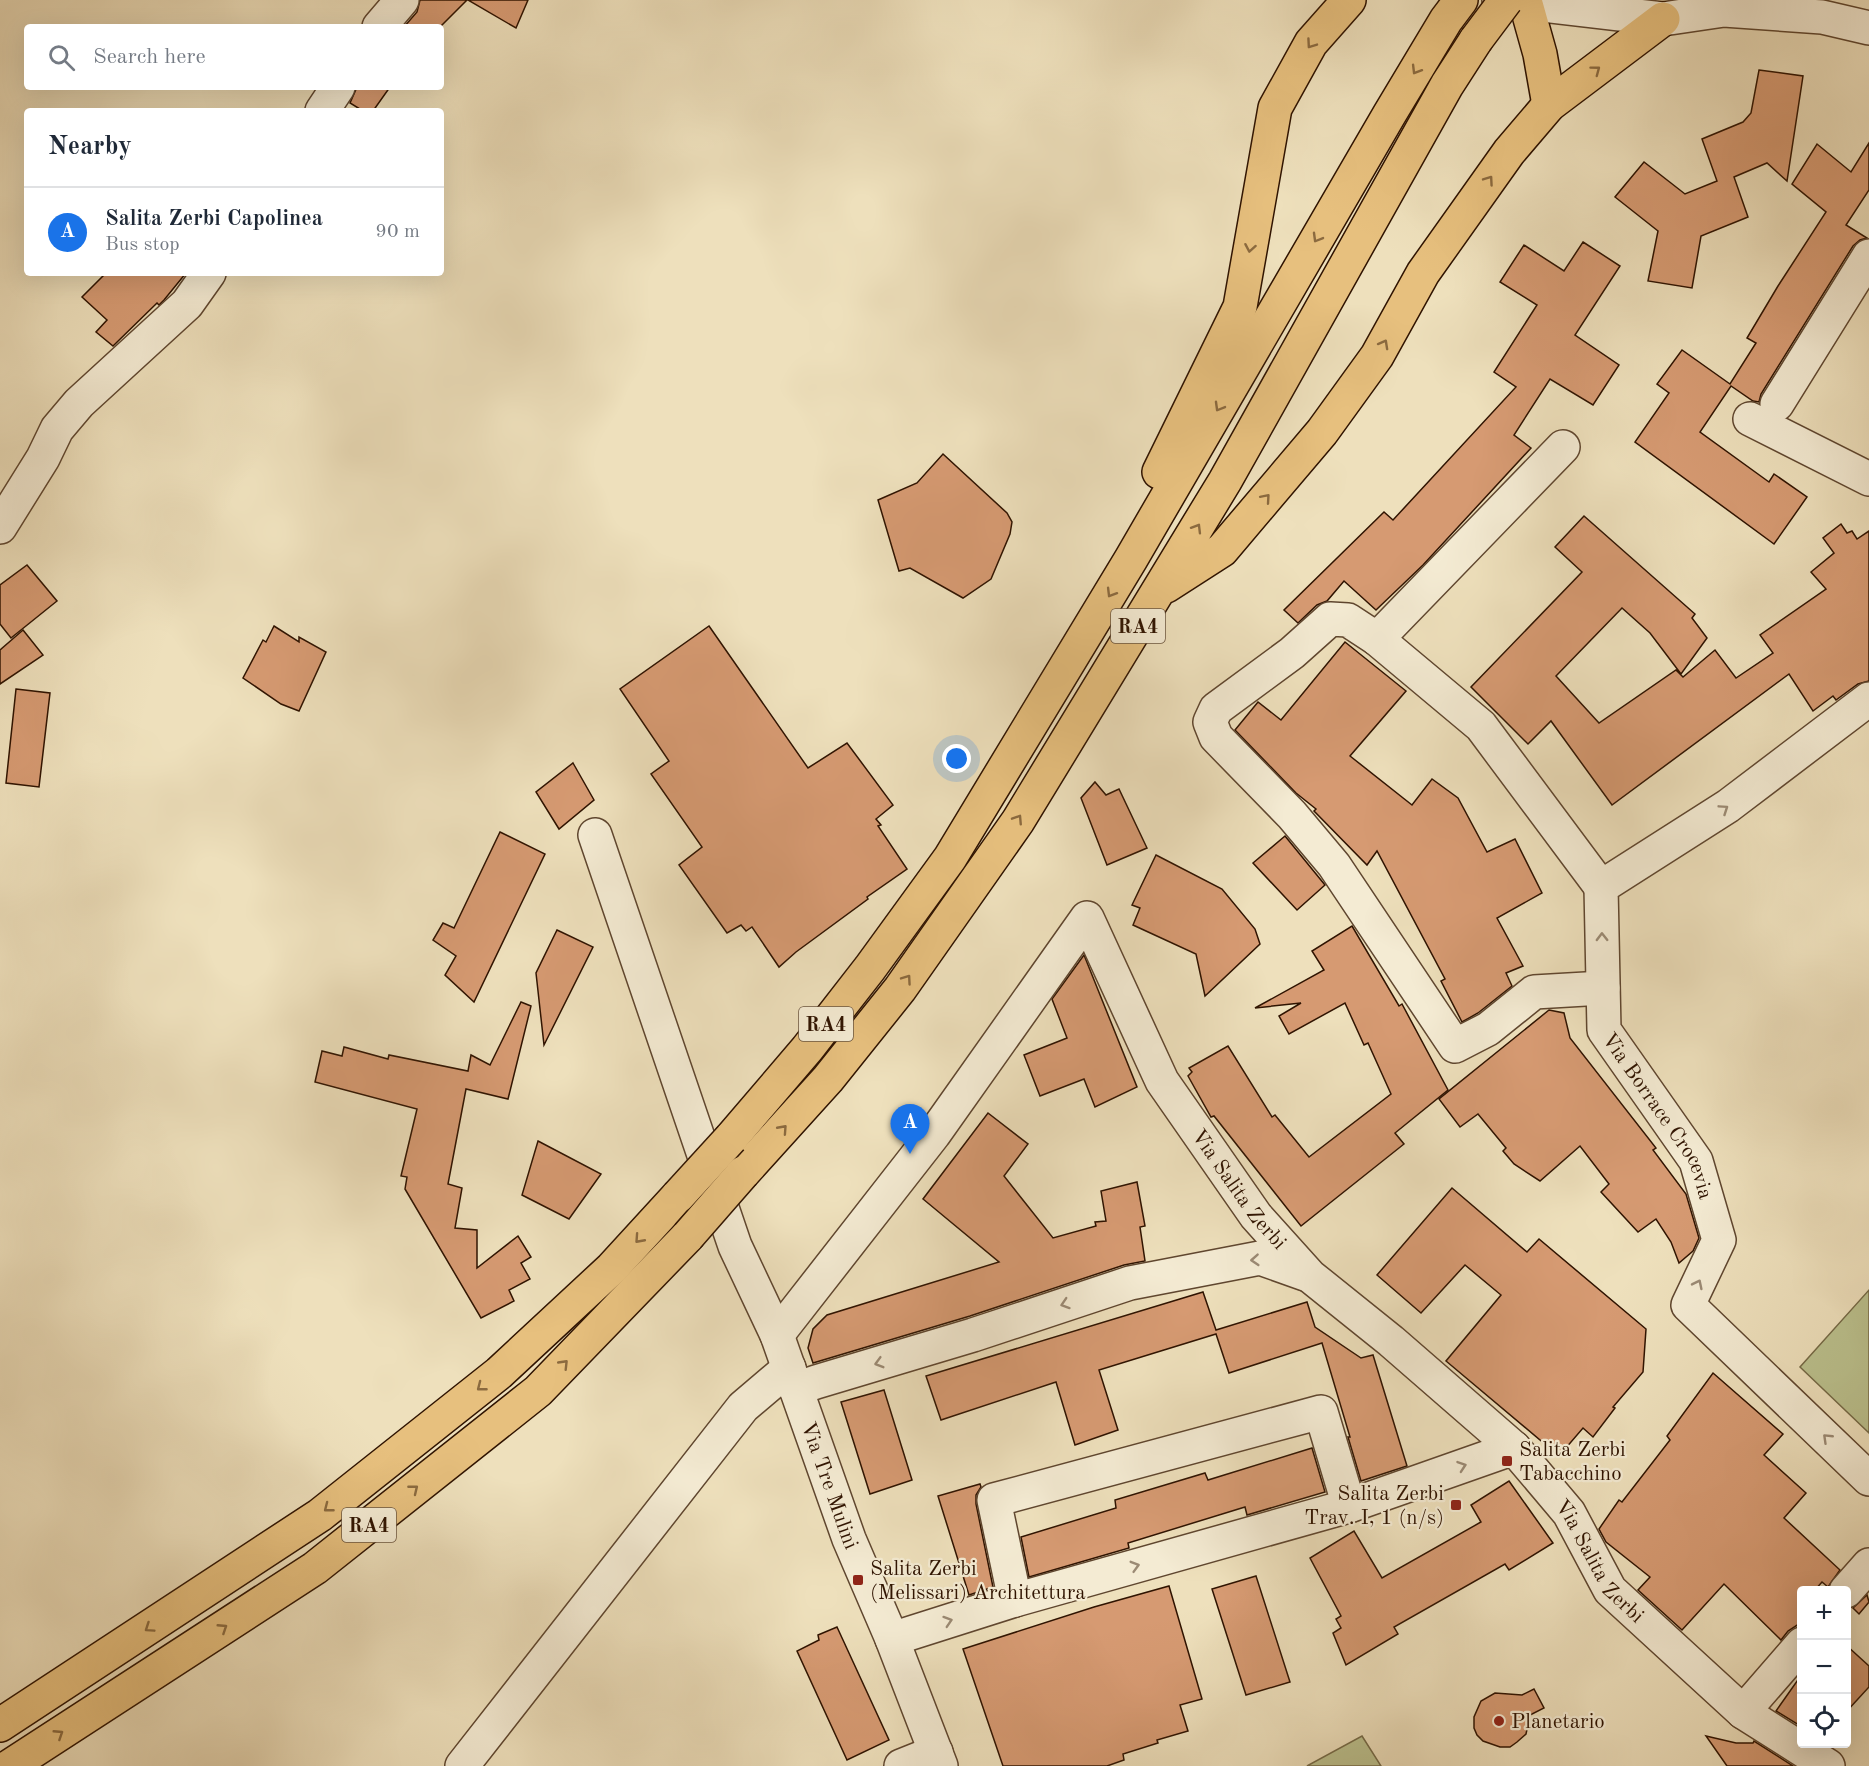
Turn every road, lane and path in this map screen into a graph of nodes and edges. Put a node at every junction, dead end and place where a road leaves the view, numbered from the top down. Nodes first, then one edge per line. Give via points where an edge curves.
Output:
1 (402, 0) edge
2 (1349, 0) edge
3 (1509, 1) edge
4 (1453, 10) edge
5 (1663, 19) junction
6 (382, 24) edge
7 (1869, 28) edge
8 (336, 90) edge
9 (1549, 105) junction
10 (324, 108) edge
11 (1869, 255) edge
12 (207, 276) edge
13 (1563, 447) dead end
14 (1869, 479) edge
15 (0, 527) edge
16 (1131, 559) junction
17 (1159, 591) junction
18 (1377, 639) junction
19 (1869, 699) edge
20 (595, 834) dead end
21 (1601, 887) junction
22 (1603, 988) junction
23 (1310, 1276) junction
24 (777, 1335) junction
25 (793, 1379) junction
26 (1514, 1448) junction
27 (1869, 1479) edge
28 (1349, 1506) junction
29 (1869, 1565) edge
30 (1851, 1586) edge
31 (1015, 1600) junction
32 (892, 1639) junction
33 (1797, 1650) edge
34 (1743, 1712) junction
35 (0, 1725) edge
36 (939, 1759) edge
37 (10, 1766) edge
38 (462, 1766) edge
39 (901, 1766) edge
40 (1828, 1766) edge

1 - 6 street
2 -> 16 highway via 1311,43 1275,108 1240,308 1151,490
3 - 5 street
3 - 9 highway via 1540,54
17 -> 3 highway, RA4, bridge via 1447,85 1476,40
4 -> 16 highway, RA4
5 - 7 street via 1724,10 1822,17
9 -> 5 highway
8 - 10 street
17 -> 9 highway via 1222,549 1322,432 1377,356 1423,273 1509,152
11 - 14 street via 1764,411
12 - 15 street via 187,304 79,403 57,429
13 - 18 street
16 -> 35 highway, RA4, bridge via 950,858 870,968 731,1138 612,1268 499,1374 320,1515
37 -> 17 highway, RA4, bridge via 315,1568 538,1390 688,1236 828,1079 900,989 1018,821
18 - 21 street via 1481,726
18 - 22 street via 1348,620 1330,620 1216,709 1210,722 1216,737 1292,815 1334,866 1455,1046 1488,1029 1534,992
21 -> 19 street via 1728,806
20 - 24 street, Via Tre Mulini via 735,1246
22 -> 21 street, Via Borrace Crocevia
27 -> 22 street, Via Borrace Crocevia via 1688,1305 1719,1240 1696,1161 1604,1030
23 - 24 street, Via Salita Zerbi via 1256,1216 1162,1081 1087,918 934,1134
23 -> 25 street via 1260,1258 1130,1283 816,1382
23 - 26 street, Via Salita Zerbi
24 - 25 street, Via Tre Mulini
25 - 32 street, Via Tre Mulini via 849,1539
25 - 38 street via 743,1407
28 -> 26 street
26 - 34 street, Via Salita Zerbi via 1569,1513 1610,1590
31 -> 28 street
28 - 31 street via 1321,1412 994,1500
29 - 30 street
32 -> 31 street
32 - 36 street, Via Tre Mulini
33 - 34 street
34 - 40 street, Via Salita Zerbi
36 - 39 street

